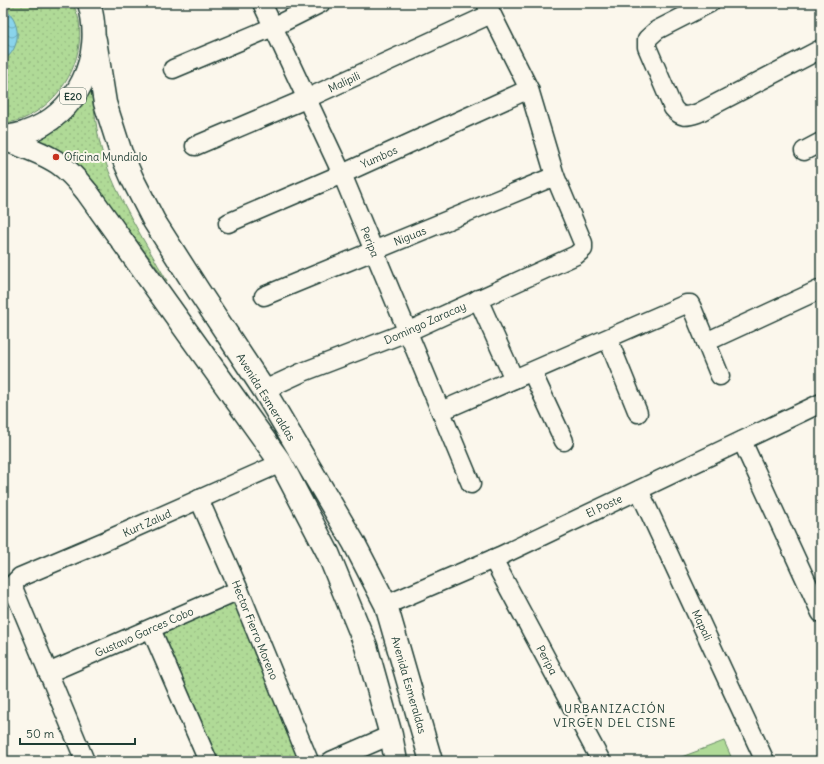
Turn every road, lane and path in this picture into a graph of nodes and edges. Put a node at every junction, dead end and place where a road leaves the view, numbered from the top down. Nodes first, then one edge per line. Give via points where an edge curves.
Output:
1 (262, 3) edge
2 (321, 3) edge
3 (710, 3) edge
4 (489, 8) edge
5 (94, 15) edge
6 (273, 27) junction
7 (821, 49) edge
8 (173, 69) dead end
9 (529, 89) junction
10 (308, 98) junction
11 (3, 139) edge
12 (821, 142) edge
13 (195, 146) dead end
14 (804, 151) dead end
15 (342, 174) junction
16 (555, 176) junction
17 (228, 223) dead end
18 (373, 251) junction
19 (821, 289) edge
20 (264, 296) dead end
21 (478, 299) junction
22 (407, 332) junction
23 (608, 339) junction
24 (706, 342) junction
25 (532, 372) junction
26 (720, 376) dead end
27 (514, 379) junction
28 (264, 390) junction
29 (821, 403) edge
30 (441, 411) junction
31 (638, 413) dead end
32 (564, 441) dead end
33 (742, 441) junction
34 (281, 463) junction
35 (471, 484) dead end
36 (639, 490) junction
37 (199, 499) junction
38 (493, 559) junction
39 (239, 590) junction
40 (386, 605) junction
41 (821, 613) edge
42 (151, 629) junction
43 (48, 673) junction
44 (391, 735) junction
45 (85, 761) edge
46 (208, 761) edge
47 (309, 761) edge
48 (331, 761) edge
49 (396, 761) edge
50 (430, 761) edge
51 (601, 761) edge
52 (765, 761) edge

1 - 6 street, Peripa
2 - 6 street
3 - 7 street via 651,34 647,39 647,48 673,108 682,116 698,113
4 - 9 street
4 - 10 street, Malipili
5 - 11 main road, E20 via 91,62 81,86 66,106 47,122 25,133
5 - 28 main road, Avenida Esmeraldas via 105,103 132,178 154,221
6 - 8 street
6 - 10 street, Peripa
9 - 15 street, Yumbos
9 - 16 street
10 - 13 street, Malipili
10 - 15 street, Peripa
11 - 34 main road, Avenida Esmeraldas via 59,163 79,182
12 - 14 street
15 - 17 street, Yumbos
15 - 18 street, Peripa
16 - 18 street, Niguas
16 - 21 street, Domingo Zaracay via 583,243 583,249 576,255
18 - 20 street, Niguas
18 - 22 street, Peripa
19 - 24 street
21 - 22 street, Domingo Zaracay
21 - 27 street
22 - 28 street, Domingo Zaracay via 303,372
22 - 30 street, Peripa
23 - 24 street via 690,304
23 - 25 street
23 - 31 street
24 - 26 street
25 - 27 street
25 - 32 street
27 - 30 street
28 - 40 main road, Avenida Esmeraldas via 354,543
29 - 33 street, El Poste
30 - 35 street, Peripa
33 - 36 street, El Poste
33 - 41 street
34 - 37 street, Kurt Zalud
34 - 44 main road, Avenida Esmeraldas via 328,553 352,610 366,646
36 - 38 street, El Poste
36 - 52 street, Mapali
37 - 39 street, Hector Fierro Moreno
37 - 43 street, Kurt Zalud via 20,577 14,583 14,590
38 - 40 street, El Poste
38 - 51 street, Peripa
39 - 42 street, Gustavo Garces Cobo
39 - 47 street, Hector Fierro Moreno
40 - 50 main road, Avenida Esmeraldas
42 - 43 street, Gustavo Garces Cobo
42 - 46 street
43 - 45 street
44 - 48 street
44 - 49 main road, Avenida Esmeraldas

